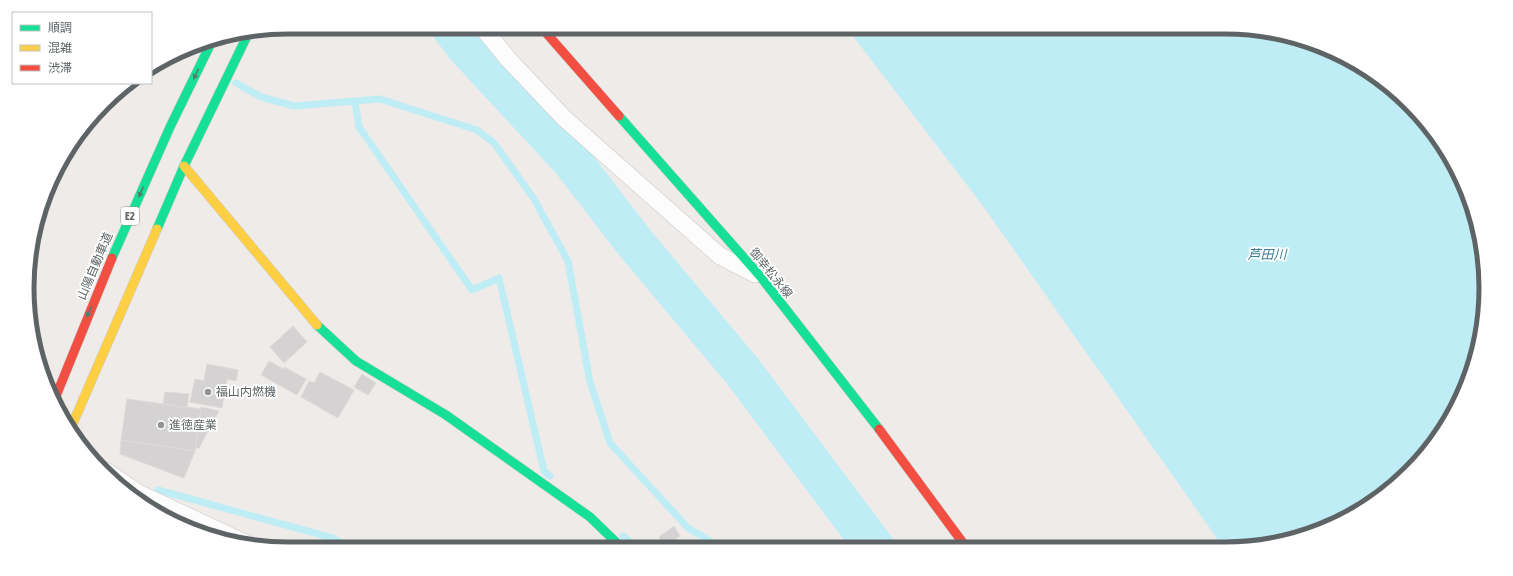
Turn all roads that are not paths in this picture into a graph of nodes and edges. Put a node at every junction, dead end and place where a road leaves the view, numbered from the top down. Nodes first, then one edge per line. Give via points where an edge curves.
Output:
1 (488, 34) edge
2 (547, 34) edge
3 (246, 38) edge
4 (210, 46) edge
5 (184, 166) junction
6 (760, 276) junction
7 (57, 393) edge
8 (73, 423) edge
9 (131, 488) edge
10 (225, 534) edge
11 (616, 542) edge
12 (962, 542) edge

1 - 6 street via 565,119 720,256
2 - 6 main road, 御幸松永線
3 - 5 main road
4 -> 7 main road, 山陽自動車道 / E2 via 139,196 86,318
5 - 8 main road
5 - 11 main road via 312,320 356,360 466,429 590,517
6 - 12 main road, 御幸松永線 via 889,442
9 - 10 street

